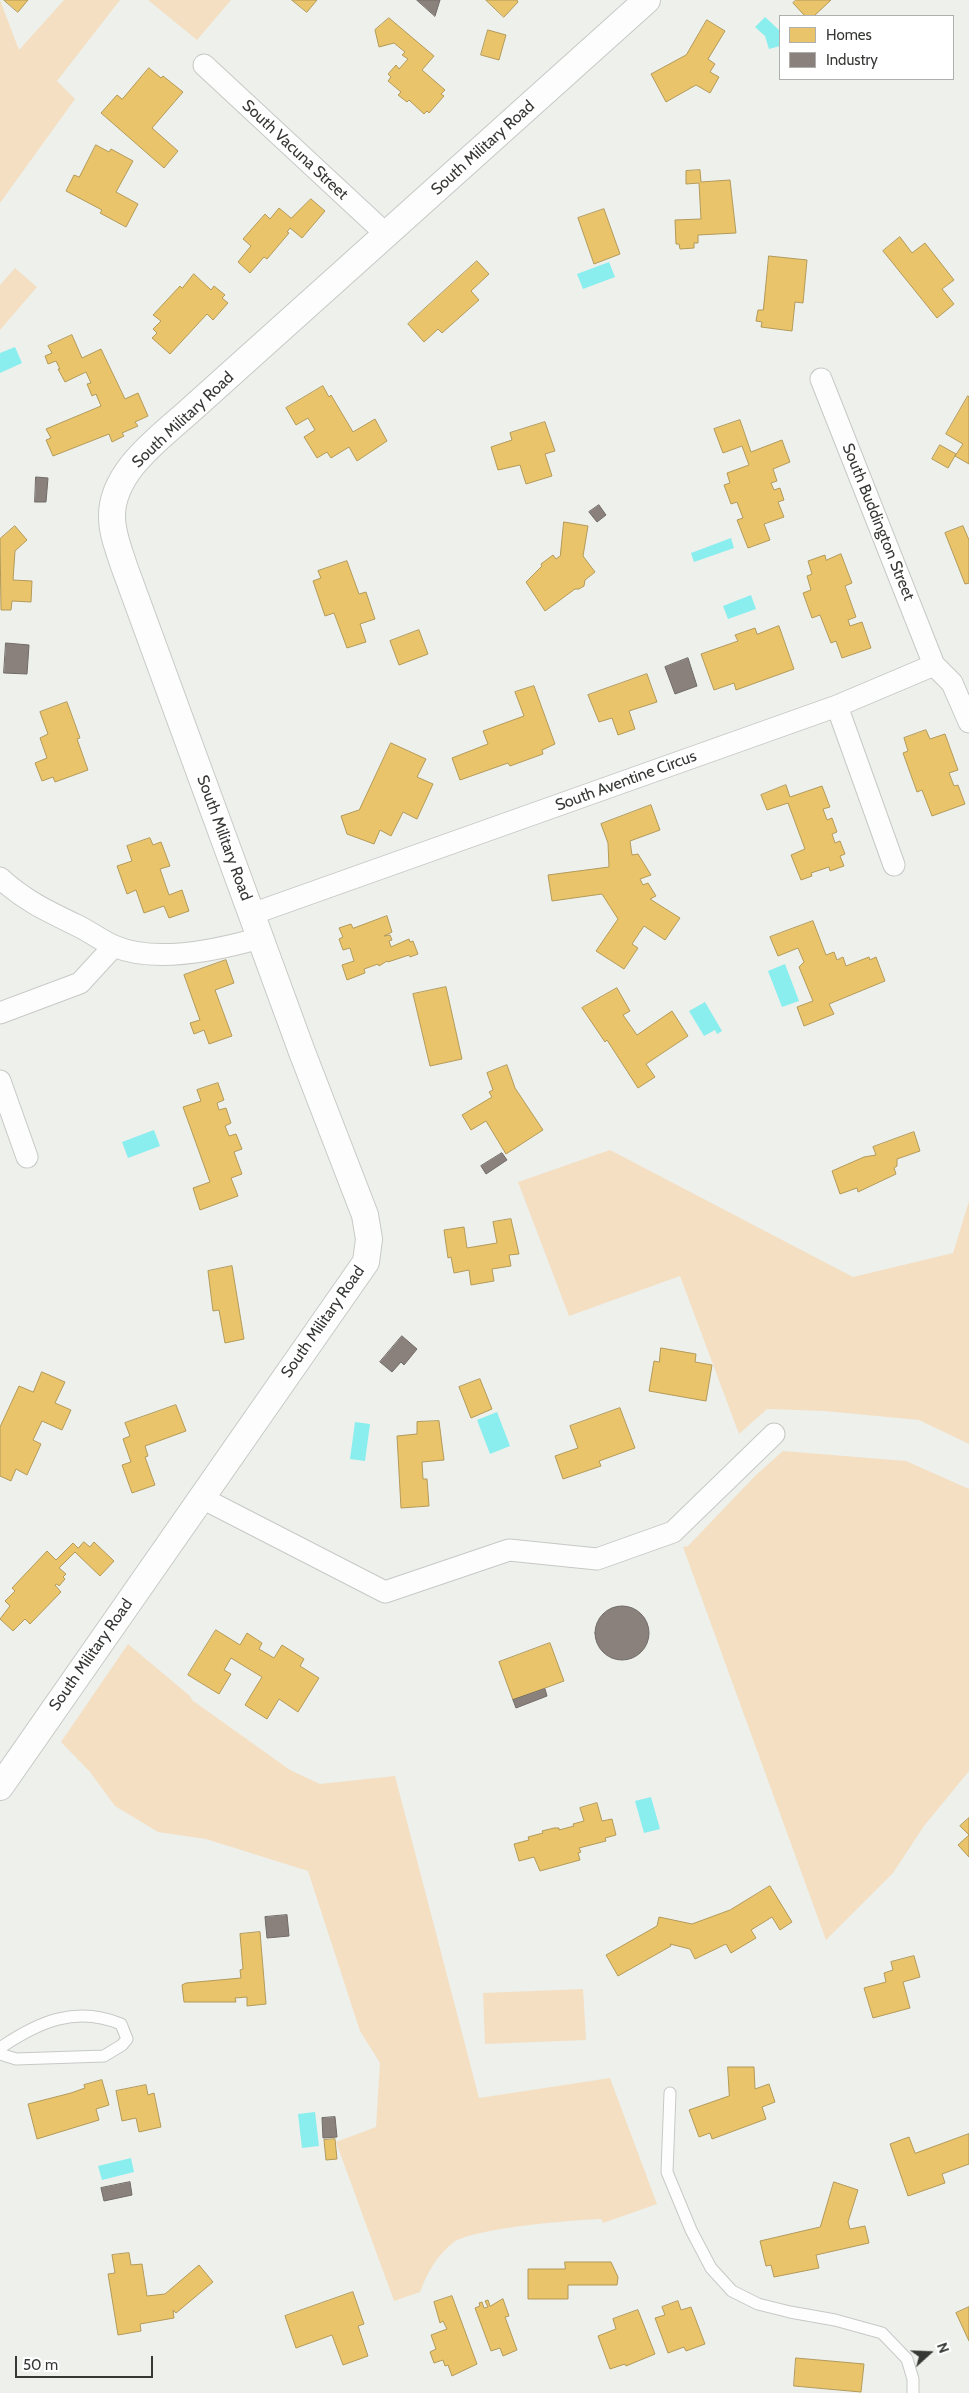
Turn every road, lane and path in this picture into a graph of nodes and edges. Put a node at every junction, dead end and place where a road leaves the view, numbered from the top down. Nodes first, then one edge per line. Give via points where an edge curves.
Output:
1 (647, 0) edge
2 (204, 65) dead end
3 (387, 235) junction
4 (821, 378) dead end
5 (934, 665) junction
6 (837, 706) junction
7 (969, 722) edge
8 (894, 865) dead end
9 (0, 878) edge
10 (256, 926) junction
11 (114, 946) junction
12 (0, 1013) edge
13 (0, 1081) edge
14 (27, 1157) dead end
15 (774, 1434) dead end
16 (200, 1497) junction
17 (0, 1786) edge
18 (0, 2048) edge
19 (0, 2054) edge
20 (670, 2093) dead end
21 (913, 2393) edge

1 - 3 street, South Military Road
2 - 3 street, South Vacuna Street
3 - 10 street, South Military Road via 150,448 126,475 113,506 112,528 124,566
4 - 5 street, South Buddington Street
5 - 6 street, South Aventine Circus
5 - 7 street via 952,683
6 - 8 street
6 - 10 street, South Aventine Circus
9 - 11 street, South Aventine Circus via 29,902
10 - 11 street, South Aventine Circus via 238,944 164,955 135,953
10 - 16 street, South Military Road via 365,1215 369,1250 366,1262
11 - 12 street via 80,983
13 - 14 street
15 - 16 street via 673,1532 598,1559 509,1550 385,1592
16 - 17 street, South Military Road
18 - 19 lane via 56,2018 102,2016 121,2024 127,2039 122,2046 104,2056 16,2059
20 - 21 lane via 666,2172 711,2268 732,2291 758,2304 882,2333 907,2359

